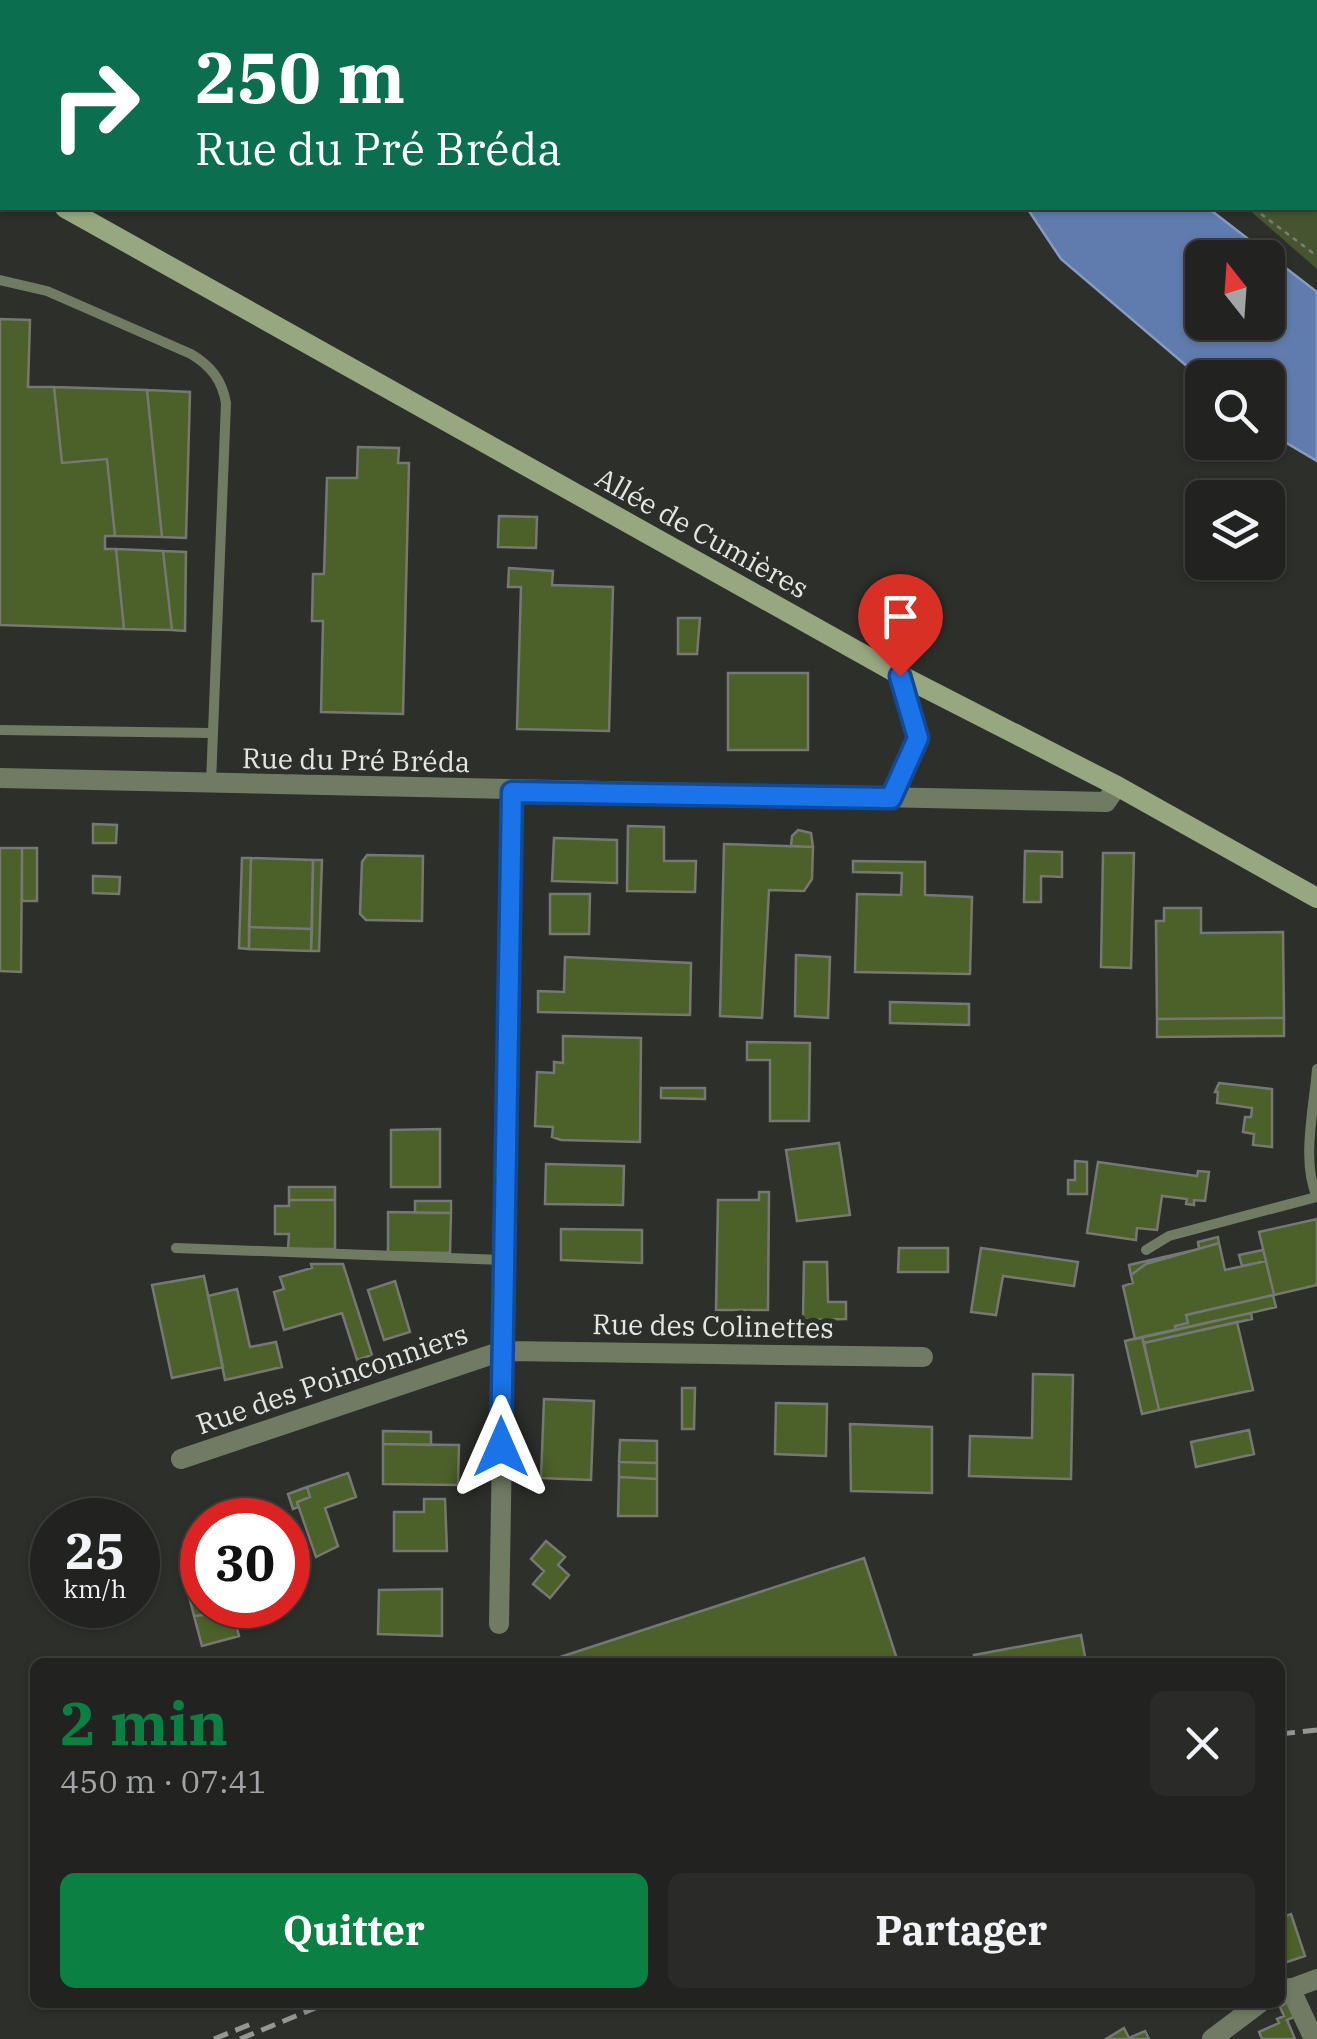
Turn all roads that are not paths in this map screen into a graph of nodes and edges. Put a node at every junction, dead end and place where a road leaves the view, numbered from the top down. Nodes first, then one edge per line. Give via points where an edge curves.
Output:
1 (68, 210) edge
2 (0, 280) edge
3 (900, 676) junction
4 (0, 730) edge
5 (212, 732) junction
6 (0, 778) edge
7 (211, 784) junction
8 (1118, 786) junction
9 (512, 792) junction
10 (891, 798) junction
11 (1317, 898) edge
12 (1317, 1069) edge
13 (1316, 1197) edge
14 (176, 1248) dead end
15 (1146, 1250) dead end
16 (503, 1260) junction
17 (502, 1351) junction
18 (923, 1357) dead end
19 (181, 1460) dead end
20 (499, 1624) dead end
21 (1317, 1979) edge
22 (1285, 1990) edge
23 (1253, 2008) edge
24 (1212, 2039) edge
25 (1314, 2039) edge

1 - 3 main road, Allée de Cumières
2 - 5 lane via 47,291 191,354 223,388
3 - 8 main road, Allée de Cumières
3 - 10 street via 918,738
4 - 5 lane
5 - 7 lane
6 - 7 street, Rue du Pré Bréda
7 - 9 street, Rue du Pré Bréda
8 - 10 street, Rue du Pré Bréda via 1106,802
8 - 11 main road, Allée de Cumières
9 - 10 street, Rue du Pré Bréda
9 - 16 street
12 - 13 lane via 1310,1157
13 - 15 lane via 1169,1236
14 - 16 lane
16 - 17 street
17 - 18 street, Rue des Colinettes
17 - 19 street, Rue des Poinconniers
17 - 20 street
21 - 22 street
22 - 25 street
23 - 24 street

